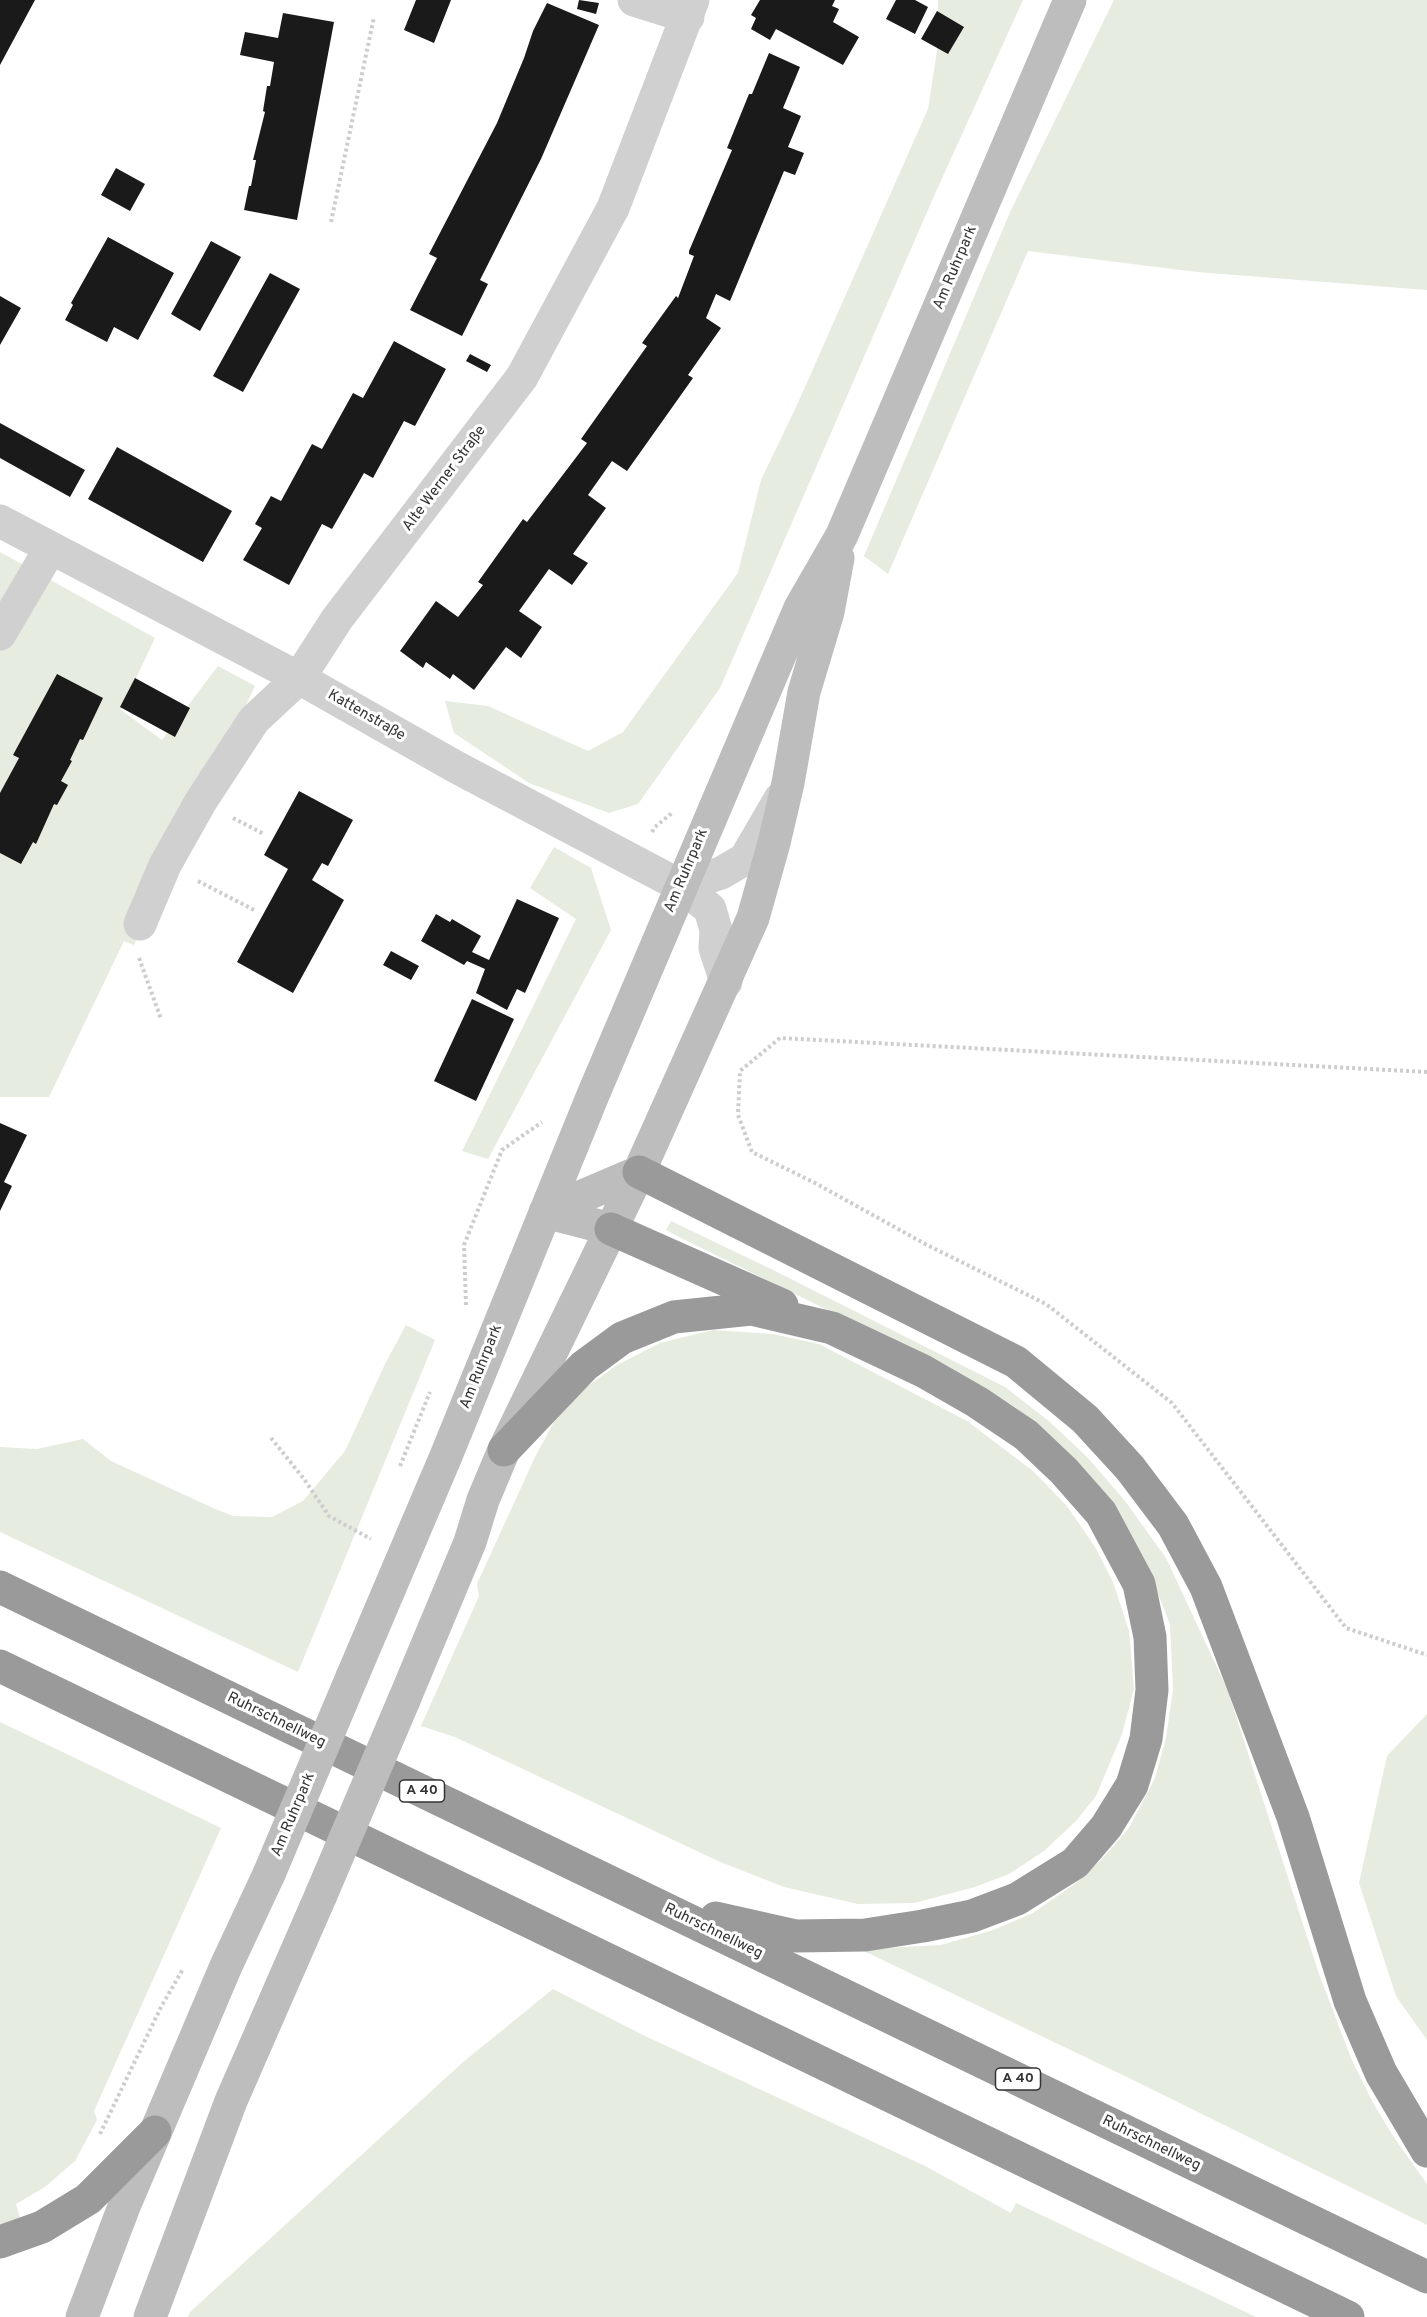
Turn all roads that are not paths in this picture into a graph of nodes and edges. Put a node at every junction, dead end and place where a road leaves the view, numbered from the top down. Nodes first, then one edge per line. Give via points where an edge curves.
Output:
1 (633, 0) edge
2 (1070, 0) edge
3 (691, 8) edge
4 (0, 521) edge
5 (842, 535) junction
6 (50, 549) junction
7 (0, 634) edge
8 (299, 678) junction
9 (788, 783) junction
10 (681, 886) junction
11 (140, 924) road end
12 (726, 982) junction
13 (639, 1172) junction
14 (545, 1212) junction
15 (611, 1229) junction
16 (832, 1328) junction
17 (504, 1450) junction
18 (0, 1587) edge
19 (0, 1666) edge
20 (609, 1882) junction
21 (155, 2132) junction
22 (1427, 2151) edge
23 (0, 2242) edge
24 (1427, 2277) edge
25 (149, 2316) edge
26 (82, 2317) edge
27 (1348, 2317) edge

1 - 3 street
2 - 5 main road, Am Ruhrpark
3 - 8 street, Alte Werner Straße via 613,208 522,377 337,619
4 - 6 street, Kattenstraße
5 - 9 main road, Am Ruhrpark via 828,612 804,692
5 - 10 main road, Am Ruhrpark via 800,608
6 - 7 street
6 - 8 street, Kattenstraße
8 - 10 street, Kattenstraße via 456,767
8 - 11 street, Alte Werner Straße via 254,720 201,801 165,865
9 - 10 street via 745,859 721,873
9 - 12 main road, Am Ruhrpark via 753,918
10 - 12 street, Kattenstraße via 710,909 716,930 715,948
10 - 14 main road, Am Ruhrpark
12 - 13 main road, Am Ruhrpark
13 - 14 main road
13 - 15 main road, Am Ruhrpark
13 - 22 highway via 1016,1362 1085,1419 1130,1468 1173,1525 1206,1587 1293,1817 1350,2001 1381,2073
14 - 15 main road
14 - 21 main road, Am Ruhrpark, bridge via 403,1557
15 - 16 highway
15 - 17 main road, Am Ruhrpark
16 - 17 highway via 751,1309 674,1317 622,1338 584,1366
16 - 20 highway via 923,1371 977,1402 1016,1429 1064,1471 1101,1513 1139,1584 1149,1637 1152,1690 1147,1729 1132,1785 1106,1827 1075,1863 1017,1899 972,1916 923,1926 865,1935 796,1936 662,1904
17 - 25 main road, Am Ruhrpark, bridge via 404,1700 231,2101
18 - 20 highway, Ruhrschnellweg / A 40
19 - 27 highway
20 - 24 highway, Ruhrschnellweg / A 40
21 - 23 highway via 88,2199 42,2227
21 - 26 main road, Am Ruhrpark

